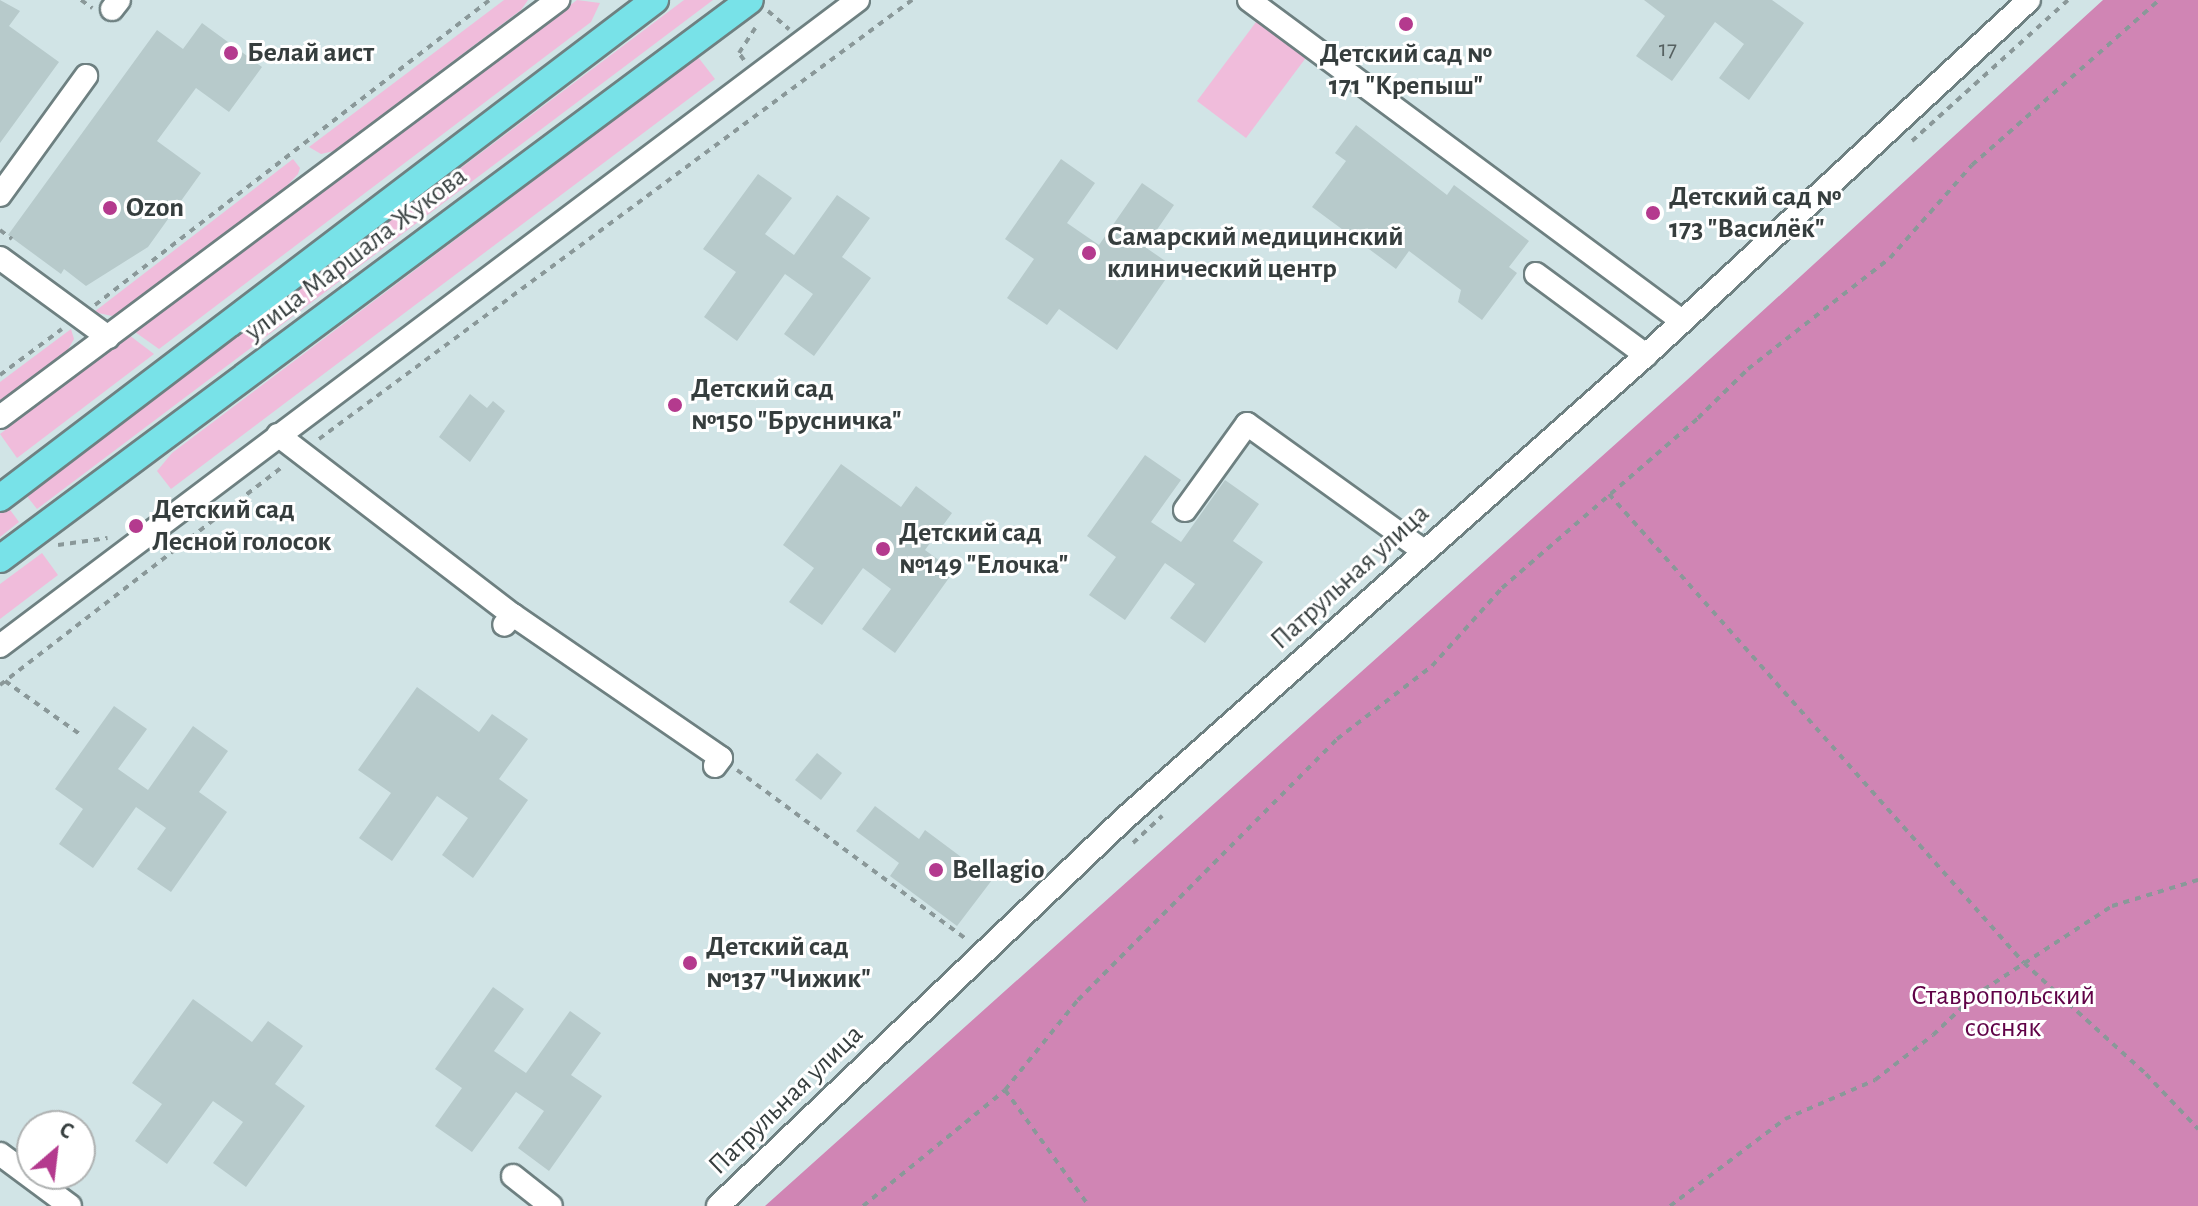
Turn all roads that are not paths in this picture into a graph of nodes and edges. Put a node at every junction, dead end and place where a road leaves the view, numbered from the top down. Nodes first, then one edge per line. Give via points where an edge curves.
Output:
1 (558, 0) edge
2 (655, 0) edge
3 (750, 0) edge
4 (858, 0) edge
5 (1249, 0) edge
6 (2029, 0) edge
7 (86, 76) dead end
8 (0, 195) edge
9 (0, 258) edge
10 (1536, 274) dead end
11 (1682, 321) junction
12 (108, 337) junction
13 (1646, 355) junction
14 (0, 417) edge
15 (278, 435) junction
16 (0, 498) edge
17 (1185, 510) dead end
18 (1424, 551) junction
19 (0, 559) edge
20 (0, 646) edge
21 (718, 762) road end
22 (3, 1162) edge
23 (513, 1176) dead end
24 (70, 1206) edge
25 (551, 1206) edge
26 (718, 1206) edge

1 - 12 street
2 - 16 main road, улица Маршала Жукова
3 - 19 main road, улица Маршала Жукова
4 - 15 street
5 - 11 street
6 - 11 street, Патрульная улица
7 - 8 street
9 - 12 street
10 - 13 street
11 - 13 street, Патрульная улица
12 - 14 street
13 - 18 street, Патрульная улица
15 - 20 street
15 - 21 street via 508,620
17 - 18 street via 1247,424
18 - 26 street, Патрульная улица via 1124,819
22 - 24 street
23 - 25 street

